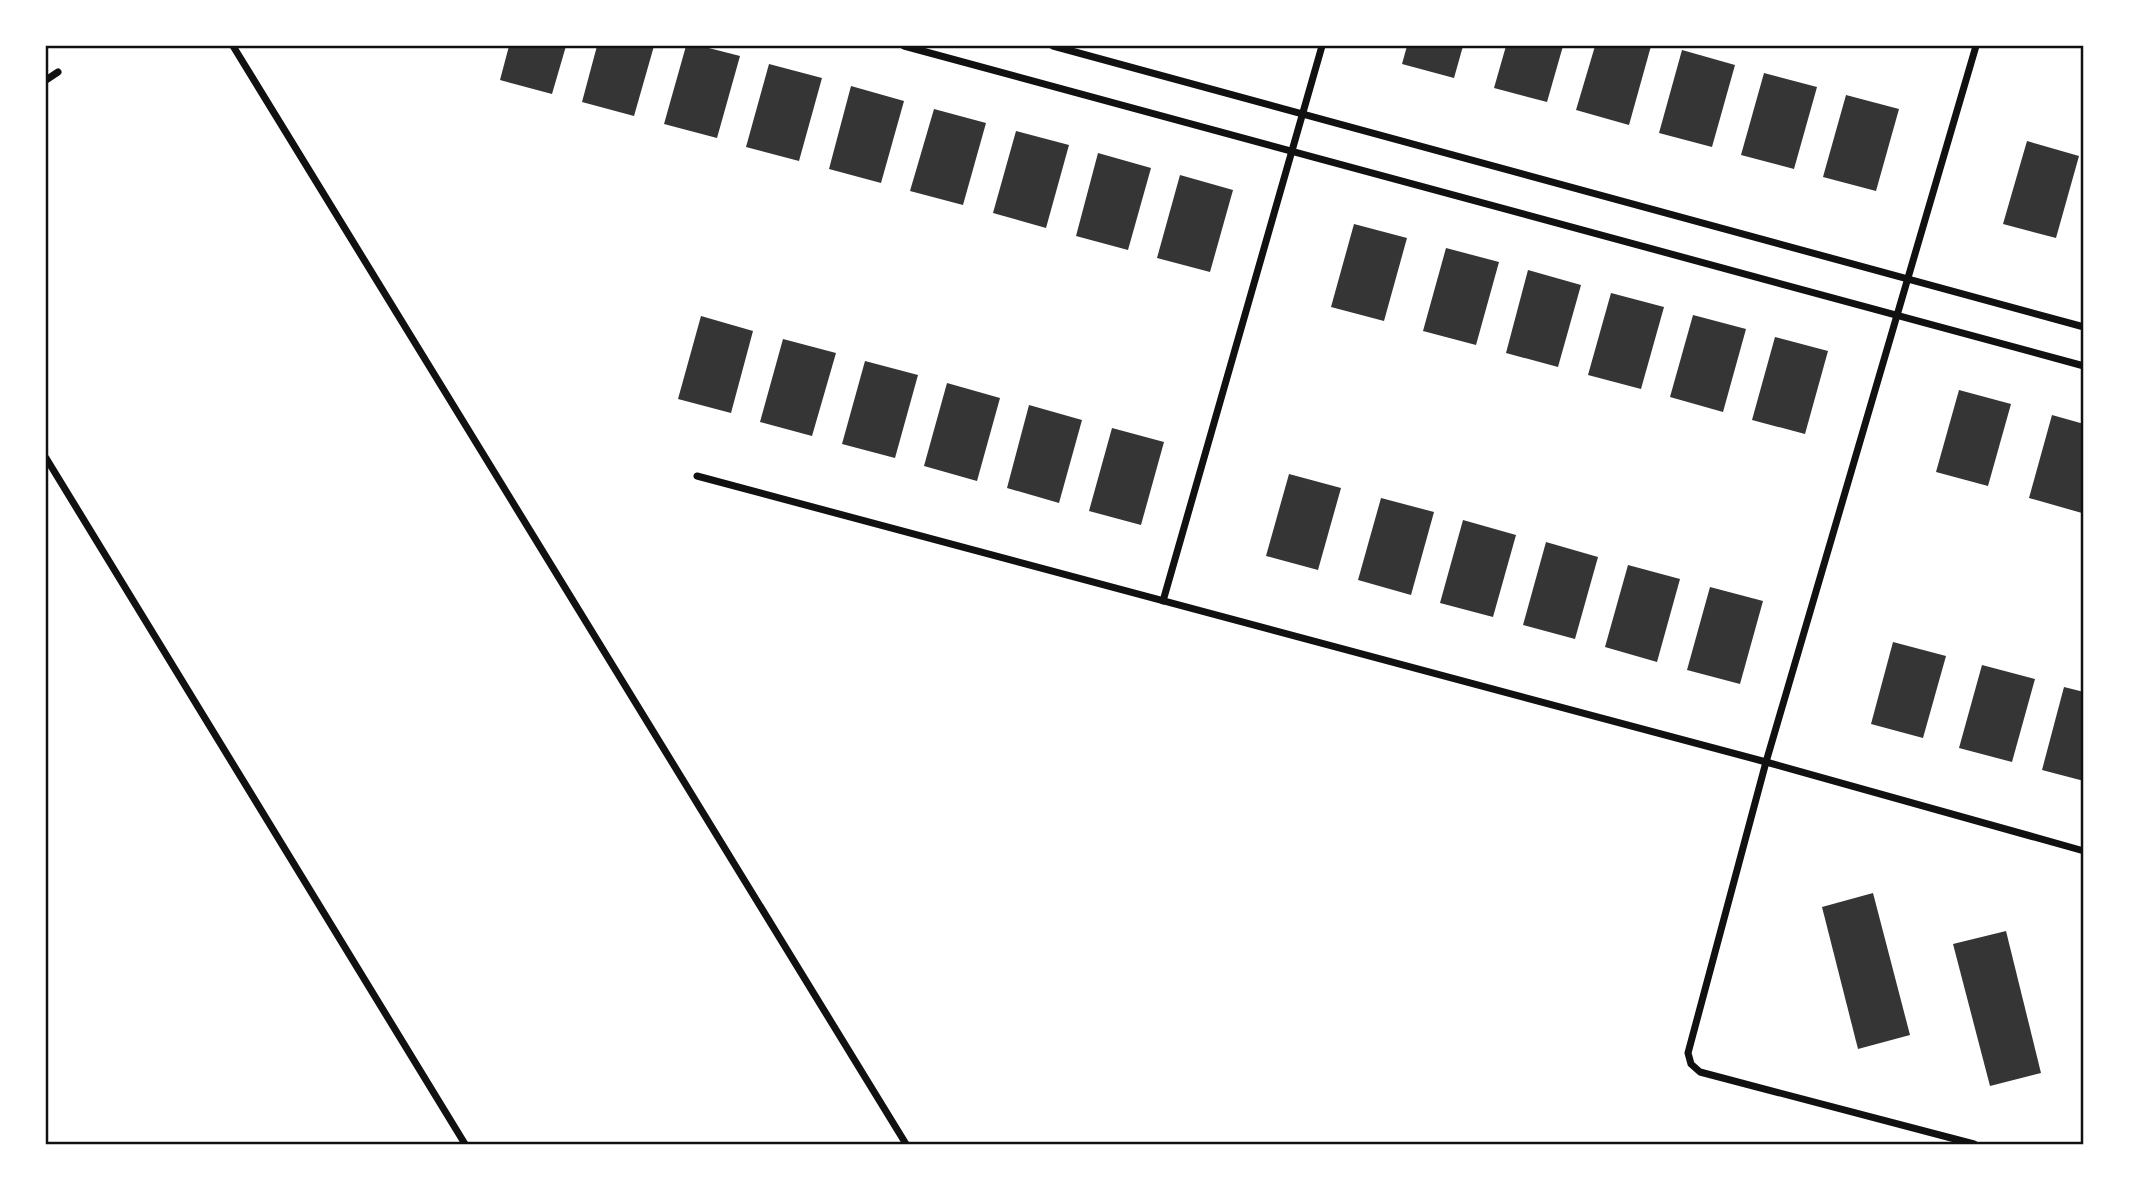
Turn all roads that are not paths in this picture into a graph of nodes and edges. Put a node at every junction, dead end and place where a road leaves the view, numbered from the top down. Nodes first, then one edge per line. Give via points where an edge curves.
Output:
1 (233, 46) edge
2 (905, 46) edge
3 (1053, 46) edge
4 (1322, 46) edge
5 (1976, 46) edge
6 (58, 72) dead end
7 (46, 80) edge
8 (1304, 114) junction
9 (1294, 151) junction
10 (1907, 279) junction
11 (1897, 315) junction
12 (2084, 327) edge
13 (2084, 366) edge
14 (46, 458) edge
15 (697, 476) dead end
16 (1163, 601) junction
17 (1766, 762) junction
18 (2084, 851) edge
19 (465, 1144) edge
20 (906, 1144) edge
21 (1974, 1144) edge

1 - 20 street
2 - 9 street
3 - 8 street
4 - 8 street
5 - 10 street
6 - 7 street
8 - 9 street
8 - 10 street
9 - 11 street
9 - 16 street
10 - 11 street
10 - 12 street
11 - 13 street
11 - 17 street
14 - 19 street
15 - 16 street
16 - 17 street
17 - 18 street
17 - 21 street via 1688,1053 1691,1064 1700,1072

